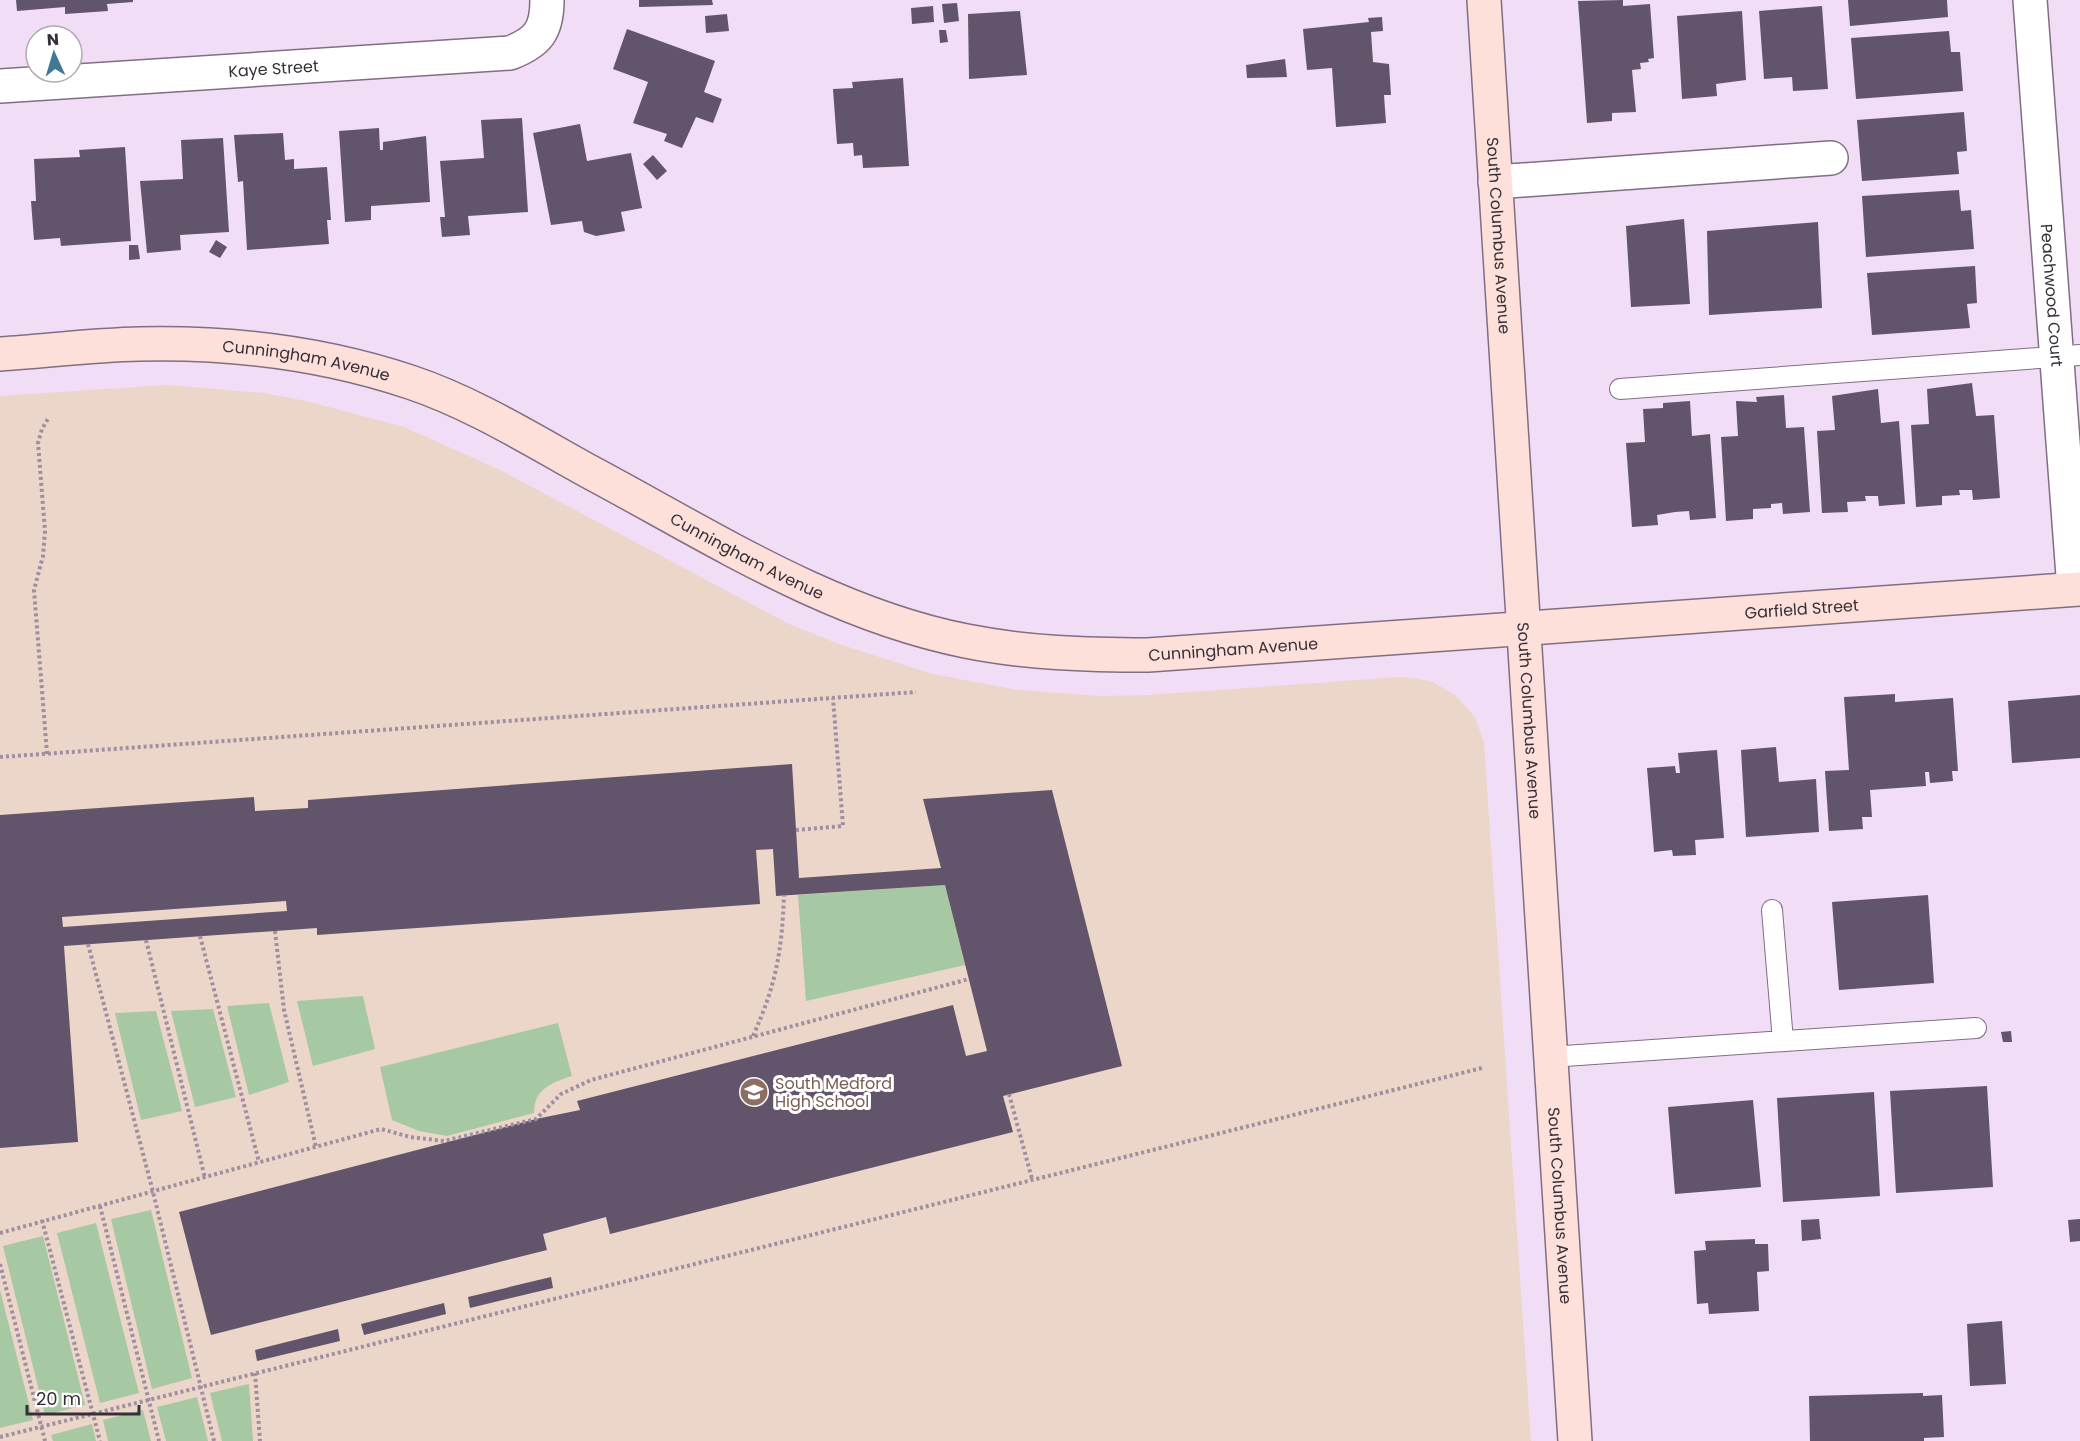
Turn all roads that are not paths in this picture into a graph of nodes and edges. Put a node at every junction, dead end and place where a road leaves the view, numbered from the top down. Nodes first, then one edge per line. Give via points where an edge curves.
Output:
1 (547, 0) edge
2 (1484, 0) edge
3 (2030, 0) edge
4 (0, 86) edge
5 (1831, 158) dead end
6 (1495, 182) junction
7 (0, 354) edge
8 (2068, 356) edge
9 (1620, 389) dead end
10 (2077, 589) edge
11 (1522, 628) junction
12 (1772, 910) dead end
13 (1976, 1028) dead end
14 (1783, 1041) junction
15 (1550, 1057) junction
16 (1575, 1441) edge

1 - 4 street, Kaye Street via 547,17 540,34 530,45 510,53
2 - 6 main road, South Columbus Avenue
3 - 8 street, Peachwood Court
5 - 6 street
6 - 11 main road, South Columbus Avenue
7 - 11 main road, Cunningham Avenue via 136,344 199,344 271,350 410,382 471,408 789,579 846,605 966,641 1026,650 1148,655
8 - 9 lane
8 - 10 street, Peachwood Court
10 - 11 main road, Garfield Street
11 - 15 main road, South Columbus Avenue
12 - 14 lane
13 - 14 lane
14 - 15 lane
15 - 16 main road, South Columbus Avenue

